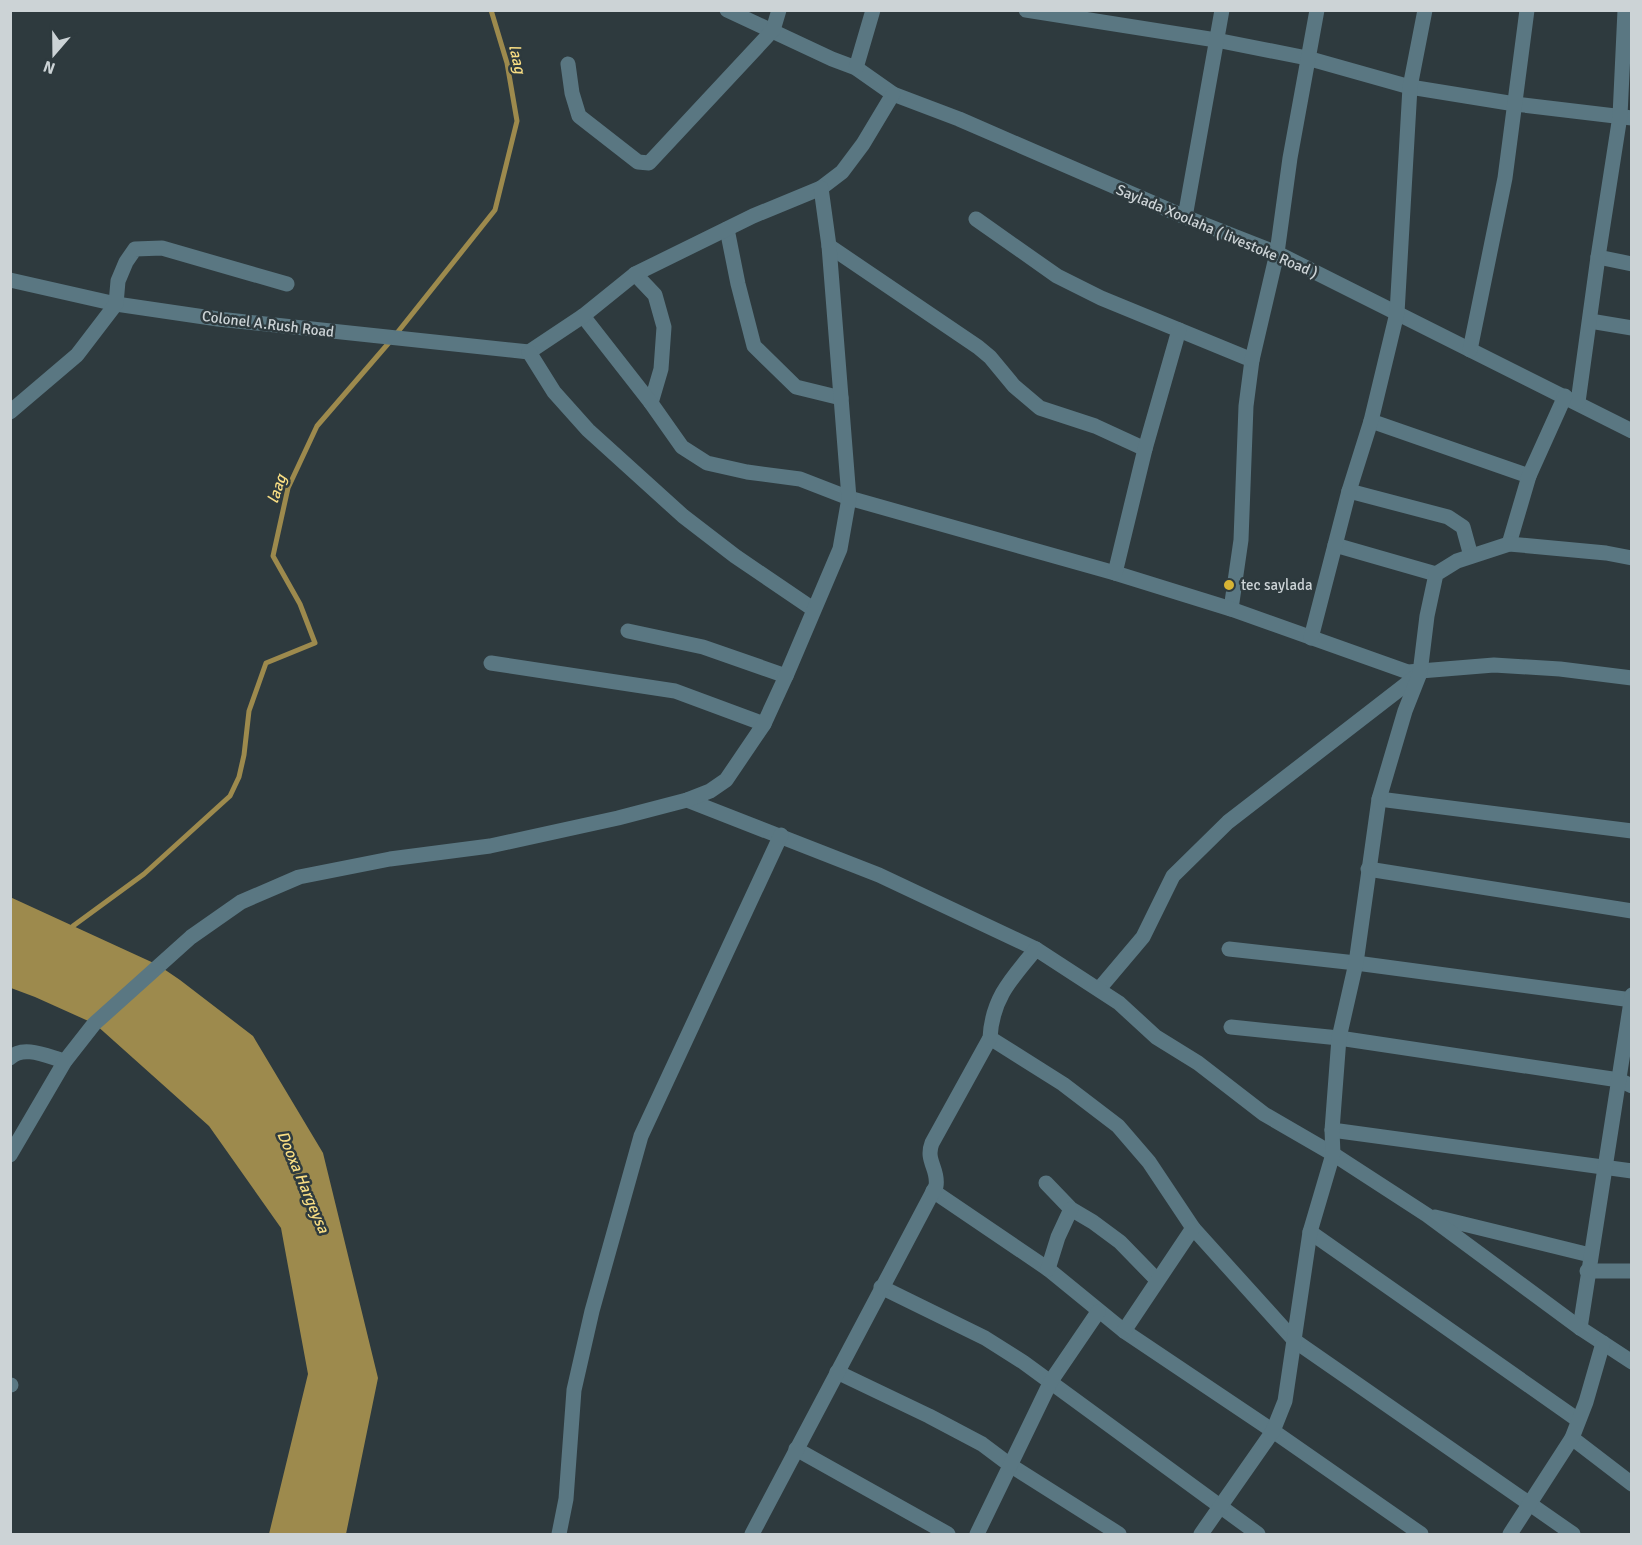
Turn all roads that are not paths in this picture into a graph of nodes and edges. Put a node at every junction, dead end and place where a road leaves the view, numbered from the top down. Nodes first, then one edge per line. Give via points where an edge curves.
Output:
1 (727, 10) edge
2 (778, 10) edge
3 (873, 10) edge
4 (1026, 10) edge
5 (1222, 10) edge
6 (1317, 10) edge
7 (1425, 10) edge
8 (1527, 10) edge
9 (1625, 10) edge
10 (1114, 18) edge
11 (773, 30) junction
12 (1216, 40) junction
13 (1307, 58) junction
14 (568, 64) dead end
15 (856, 68) junction
16 (1410, 87) junction
17 (893, 94) junction
18 (1515, 104) junction
19 (1626, 117) edge
20 (821, 188) junction
21 (1185, 217) junction
22 (976, 219) dead end
23 (728, 229) junction
24 (829, 246) junction
25 (1277, 253) junction
26 (1598, 257) junction
27 (1632, 264) edge
28 (635, 274) junction
29 (10, 280) edge
30 (287, 284) dead end
31 (117, 304) junction
32 (1397, 313) junction
33 (583, 316) junction
34 (1590, 321) junction
35 (1632, 328) edge
36 (1179, 330) junction
37 (1470, 350) junction
38 (529, 352) junction
39 (1252, 360) junction
40 (841, 398) junction
41 (1572, 399) junction
42 (651, 403) junction
43 (10, 412) edge
44 (1371, 421) junction
45 (1632, 431) edge
46 (1145, 449) junction
47 (1529, 476) junction
48 (1349, 491) junction
49 (849, 498) junction
50 (1509, 544) junction
51 (1335, 545) junction
52 (1471, 556) junction
53 (1632, 558) edge
54 (1115, 573) junction
55 (1436, 574) junction
56 (813, 609) junction
57 (1231, 609) junction
58 (628, 631) dead end
59 (1311, 638) junction
60 (491, 663) dead end
61 (1420, 673) junction
62 (786, 676) junction
63 (1632, 678) edge
64 (764, 724) junction
65 (687, 800) junction
66 (1379, 800) junction
67 (1632, 831) edge
68 (781, 835) junction
69 (1368, 869) junction
70 (1632, 911) edge
71 (1035, 949) junction
72 (1229, 949) dead end
73 (1356, 963) junction
74 (1099, 989) junction
75 (1631, 999) edge
76 (1231, 1027) dead end
77 (990, 1038) junction
78 (1339, 1038) junction
79 (10, 1058) edge
80 (65, 1061) junction
81 (1625, 1083) edge
82 (1332, 1130) junction
83 (1333, 1154) junction
84 (10, 1155) edge
85 (1605, 1166) junction
86 (1632, 1171) edge
87 (1046, 1183) dead end
88 (933, 1191) junction
89 (1071, 1209) junction
90 (1426, 1215) junction
91 (1193, 1228) junction
92 (1310, 1232) junction
93 (1590, 1255) junction
94 (1048, 1269) junction
95 (1587, 1271) junction
96 (1632, 1271) edge
97 (1156, 1280) junction
98 (881, 1287) junction
99 (1098, 1311) junction
100 (1580, 1328) junction
101 (1124, 1331) junction
102 (1295, 1341) junction
103 (1603, 1343) junction
104 (1632, 1362) edge
105 (837, 1372) junction
106 (1052, 1381) junction
107 (1578, 1420) junction
108 (1273, 1431) junction
109 (1572, 1438) junction
110 (796, 1449) junction
111 (1010, 1465) junction
112 (1632, 1484) edge
113 (1529, 1505) junction
114 (1221, 1506) junction
115 (559, 1534) edge
116 (752, 1534) edge
117 (948, 1534) edge
118 (976, 1534) edge
119 (1119, 1534) edge
120 (1201, 1534) edge
121 (1258, 1534) edge
122 (1421, 1534) edge
123 (1510, 1534) edge
124 (1573, 1534) edge

1 - 11 street, Saylada Xoolaha ( livestoke Road )
2 - 11 street
3 - 15 street
4 - 10 street
5 - 12 street
6 - 13 street
7 - 16 street
8 - 18 street
9 - 19 street
10 - 12 street
11 - 14 street via 649,163 638,162 579,116
11 - 15 street, Saylada Xoolaha ( livestoke Road )
12 - 13 street
12 - 21 street
13 - 16 street
13 - 25 street
15 - 17 street, Saylada Xoolaha ( livestoke Road )
16 - 18 street
16 - 32 street
17 - 20 street via 842,172
17 - 21 street, Saylada Xoolaha ( livestoke Road )
18 - 19 street
18 - 37 street via 1505,178
19 - 26 street
20 - 23 street
20 - 24 street
21 - 25 street, Saylada Xoolaha ( livestoke Road )
22 - 36 street via 1057,276
23 - 28 street
23 - 40 street via 754,346 796,387
24 - 40 street
24 - 46 street via 978,347 1040,408 1095,426
25 - 32 street, Saylada Xoolaha ( livestoke Road )
25 - 39 street
26 - 27 street
26 - 34 street
28 - 33 street
28 - 42 street via 655,294 664,327 661,369
29 - 31 street, Colonel A.Rush Road
30 - 31 street via 162,248 135,249 118,281
31 - 38 street, Colonel A.Rush Road via 218,319
31 - 43 street via 77,355
32 - 37 street, Saylada Xoolaha ( livestoke Road )
32 - 44 street
33 - 38 street
33 - 42 street
34 - 35 street
34 - 41 street
36 - 39 street
36 - 46 street
37 - 41 street, Saylada Xoolaha ( livestoke Road )
38 - 56 street via 554,392 588,430 692,522
39 - 57 street via 1246,406 1241,540
40 - 49 street
41 - 45 street, Saylada Xoolaha ( livestoke Road )
41 - 47 street
42 - 49 street via 682,447 707,463 800,479
44 - 47 street
44 - 48 street
46 - 54 street
47 - 50 street
48 - 51 street
48 - 52 street via 1448,517 1463,527
49 - 54 street
49 - 56 street via 840,549
50 - 52 street
50 - 53 street
51 - 55 street
51 - 59 street
52 - 55 street
54 - 57 street
55 - 61 street
56 - 62 street
57 - 59 street
58 - 62 street via 703,647
59 - 61 street
60 - 64 street via 675,691
61 - 63 street via 1494,665
61 - 66 street
61 - 74 street via 1228,822 1173,876 1143,937
62 - 64 street
64 - 65 street via 726,780
65 - 68 street
65 - 80 street via 490,846 390,859 299,877 241,902 191,937 94,1024
66 - 67 street
66 - 69 street
68 - 71 street via 879,875
68 - 115 street via 641,1136 574,1390 566,1499
69 - 70 street
69 - 73 street
71 - 74 street
71 - 77 street via 995,1005
72 - 73 street
73 - 75 street
73 - 78 street
74 - 83 street via 1156,1037 1198,1063 1264,1114
75 - 81 street
76 - 78 street
77 - 88 street via 930,1149 937,1181
77 - 91 street via 1063,1084 1118,1126 1149,1162
78 - 81 street
78 - 82 street
79 - 80 street via 25,1051
80 - 84 street
81 - 85 street
82 - 83 street
82 - 85 street
83 - 90 street
83 - 92 street
85 - 86 street
85 - 93 street
87 - 89 street
88 - 94 street
88 - 98 street
89 - 94 street
89 - 97 street via 1120,1242
90 - 93 street
90 - 100 street
91 - 97 street
91 - 102 street
92 - 102 street
92 - 107 street
93 - 95 street
94 - 99 street
95 - 96 street
95 - 100 street
97 - 101 street
98 - 105 street
98 - 106 street via 985,1338
99 - 101 street
99 - 106 street
100 - 103 street
101 - 108 street
102 - 108 street via 1285,1401
102 - 113 street
103 - 104 street
103 - 107 street
105 - 110 street
105 - 111 street via 982,1444
106 - 111 street
106 - 114 street
107 - 109 street
108 - 114 street
108 - 122 street
109 - 112 street
109 - 113 street
110 - 116 street
110 - 117 street
111 - 118 street
111 - 119 street
113 - 123 street
113 - 124 street
114 - 120 street
114 - 121 street

